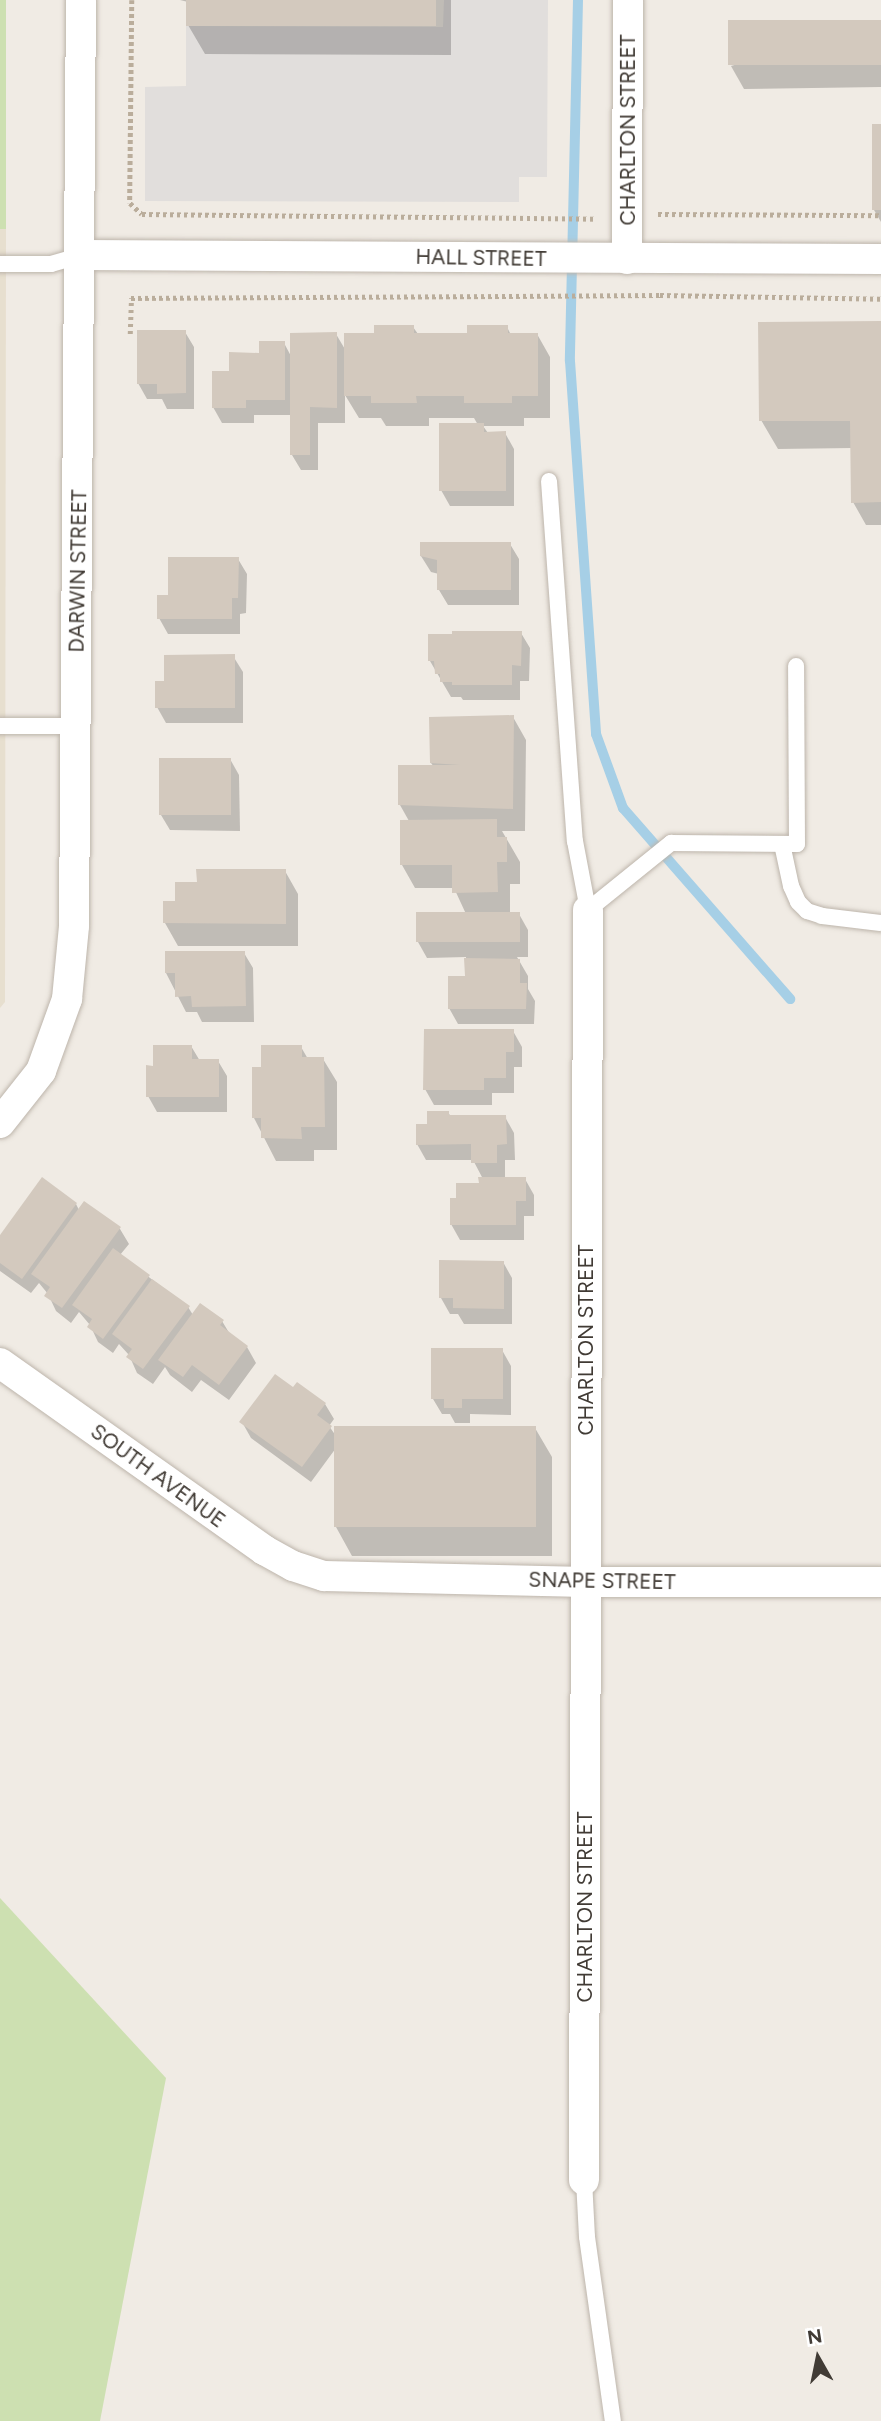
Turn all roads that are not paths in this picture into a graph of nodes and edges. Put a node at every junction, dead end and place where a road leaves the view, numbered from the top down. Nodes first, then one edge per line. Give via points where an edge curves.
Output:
1 (81, 0) edge
2 (628, 0) edge
3 (82, 256) junction
4 (881, 259) edge
5 (627, 260) junction
6 (0, 264) edge
7 (549, 481) dead end
8 (796, 666) dead end
9 (0, 726) edge
10 (76, 726) junction
11 (782, 844) junction
12 (587, 910) junction
13 (881, 923) edge
14 (0, 1123) edge
15 (0, 1363) edge
16 (324, 1576) joint
17 (586, 1582) junction
18 (881, 1582) edge
19 (584, 2180) joint
20 (613, 2421) edge

1 - 3 street, DARWIN STREET
2 - 5 street, CHARLTON STREET
3 - 5 street, HALL STREET
3 - 6 lane via 51,264
3 - 10 street, DARWIN STREET
4 - 5 street, HALL STREET
7 - 12 lane via 575,841
8 - 11 lane via 797,844
9 - 10 lane
10 - 14 street, DARWIN STREET via 74,926 67,999 41,1071
11 - 12 lane via 683,841 658,851
11 - 13 lane via 791,886 807,911
12 - 17 street, CHARLTON STREET
15 - 16 street, SOUTH AVENUE via 264,1550
16 - 17 street, SNAPE STREET
17 - 18 street, SNAPE STREET
17 - 19 street, CHARLTON STREET
19 - 20 lane via 587,2237

